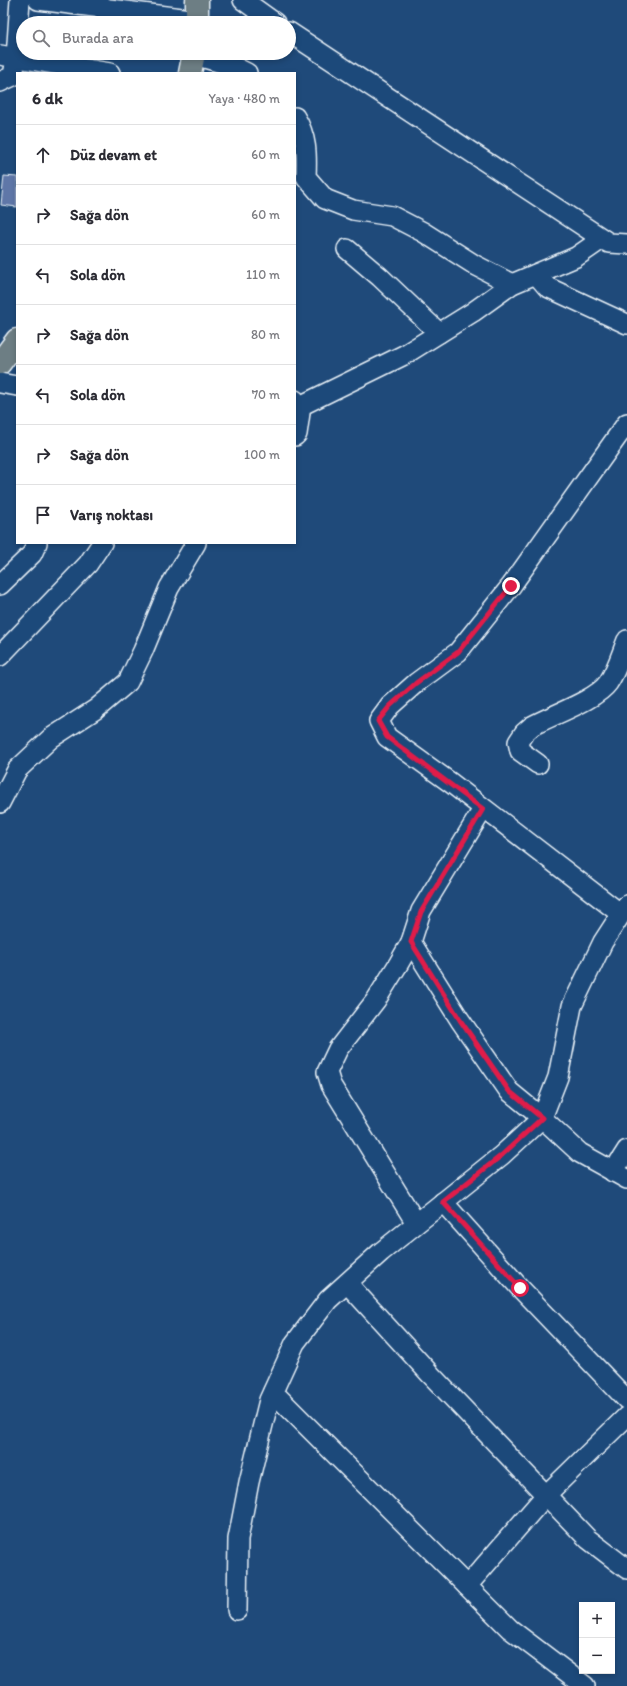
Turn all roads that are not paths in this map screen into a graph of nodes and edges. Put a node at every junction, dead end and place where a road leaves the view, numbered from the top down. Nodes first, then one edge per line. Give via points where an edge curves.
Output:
1 (20, 0) edge
2 (38, 0) edge
3 (243, 0) edge
4 (197, 14) edge
5 (17, 16) edge
6 (265, 16) edge
7 (16, 19) edge
8 (296, 37) edge
9 (8, 57) edge
10 (27, 60) edge
11 (193, 60) edge
12 (104, 72) edge
13 (245, 72) edge
14 (0, 82) edge
15 (296, 119) edge
16 (602, 239) junction
17 (627, 244) edge
18 (347, 249) dead end
19 (536, 274) junction
20 (512, 284) junction
21 (627, 324) edge
22 (439, 333) junction
23 (16, 341) edge
24 (0, 363) edge
25 (0, 383) edge
26 (16, 386) edge
27 (297, 404) edge
28 (627, 423) edge
29 (296, 435) edge
30 (37, 544) edge
31 (101, 544) edge
32 (195, 544) edge
33 (0, 586) edge
34 (627, 640) edge
35 (3, 646) edge
36 (538, 764) dead end
37 (0, 803) edge
38 (483, 809) junction
39 (624, 910) edge
40 (411, 942) junction
41 (542, 1118) junction
42 (627, 1150) edge
43 (620, 1175) edge
44 (443, 1202) junction
45 (416, 1223) junction
46 (347, 1283) junction
47 (273, 1392) junction
48 (627, 1400) edge
49 (627, 1416) edge
50 (546, 1495) junction
51 (627, 1569) edge
52 (467, 1586) junction
53 (237, 1610) dead end
54 (585, 1686) edge

1 - 5 street
2 - 4 street
3 - 6 street
7 - 9 street
8 - 16 street
9 - 14 street via 13,76
10 - 12 street
11 - 13 street via 235,66
15 - 20 street via 302,128 307,152 306,177 325,199 353,210 392,216
16 - 17 street via 609,243
16 - 19 street via 576,257
18 - 22 street
19 - 20 street
19 - 21 street via 547,287
20 - 22 street
22 - 27 street via 404,354
23 - 24 main road
25 - 26 street
27 - 29 street via 300,413
28 - 38 street via 511,586 458,652 416,683 390,706 378,721 387,737
30 - 33 street via 32,554
31 - 35 street via 88,564
32 - 37 street via 168,588 128,682 96,709 51,738 22,764
34 - 36 street via 615,670 598,694 532,726 524,733 518,742 520,751
38 - 39 street
38 - 40 street via 421,912
39 - 41 street via 603,942 572,1006 558,1077
40 - 41 street via 509,1091
40 - 45 street via 376,1000 338,1049 327,1072 331,1085
41 - 43 street via 580,1153
41 - 44 street via 502,1155
42 - 43 street
44 - 45 street
44 - 48 street via 520,1288
45 - 46 street
46 - 47 street via 328,1300 295,1343
46 - 50 street
47 - 52 street
47 - 53 street via 249,1482 238,1539
49 - 50 street
50 - 51 street via 588,1539
50 - 52 street
52 - 54 street via 510,1629

